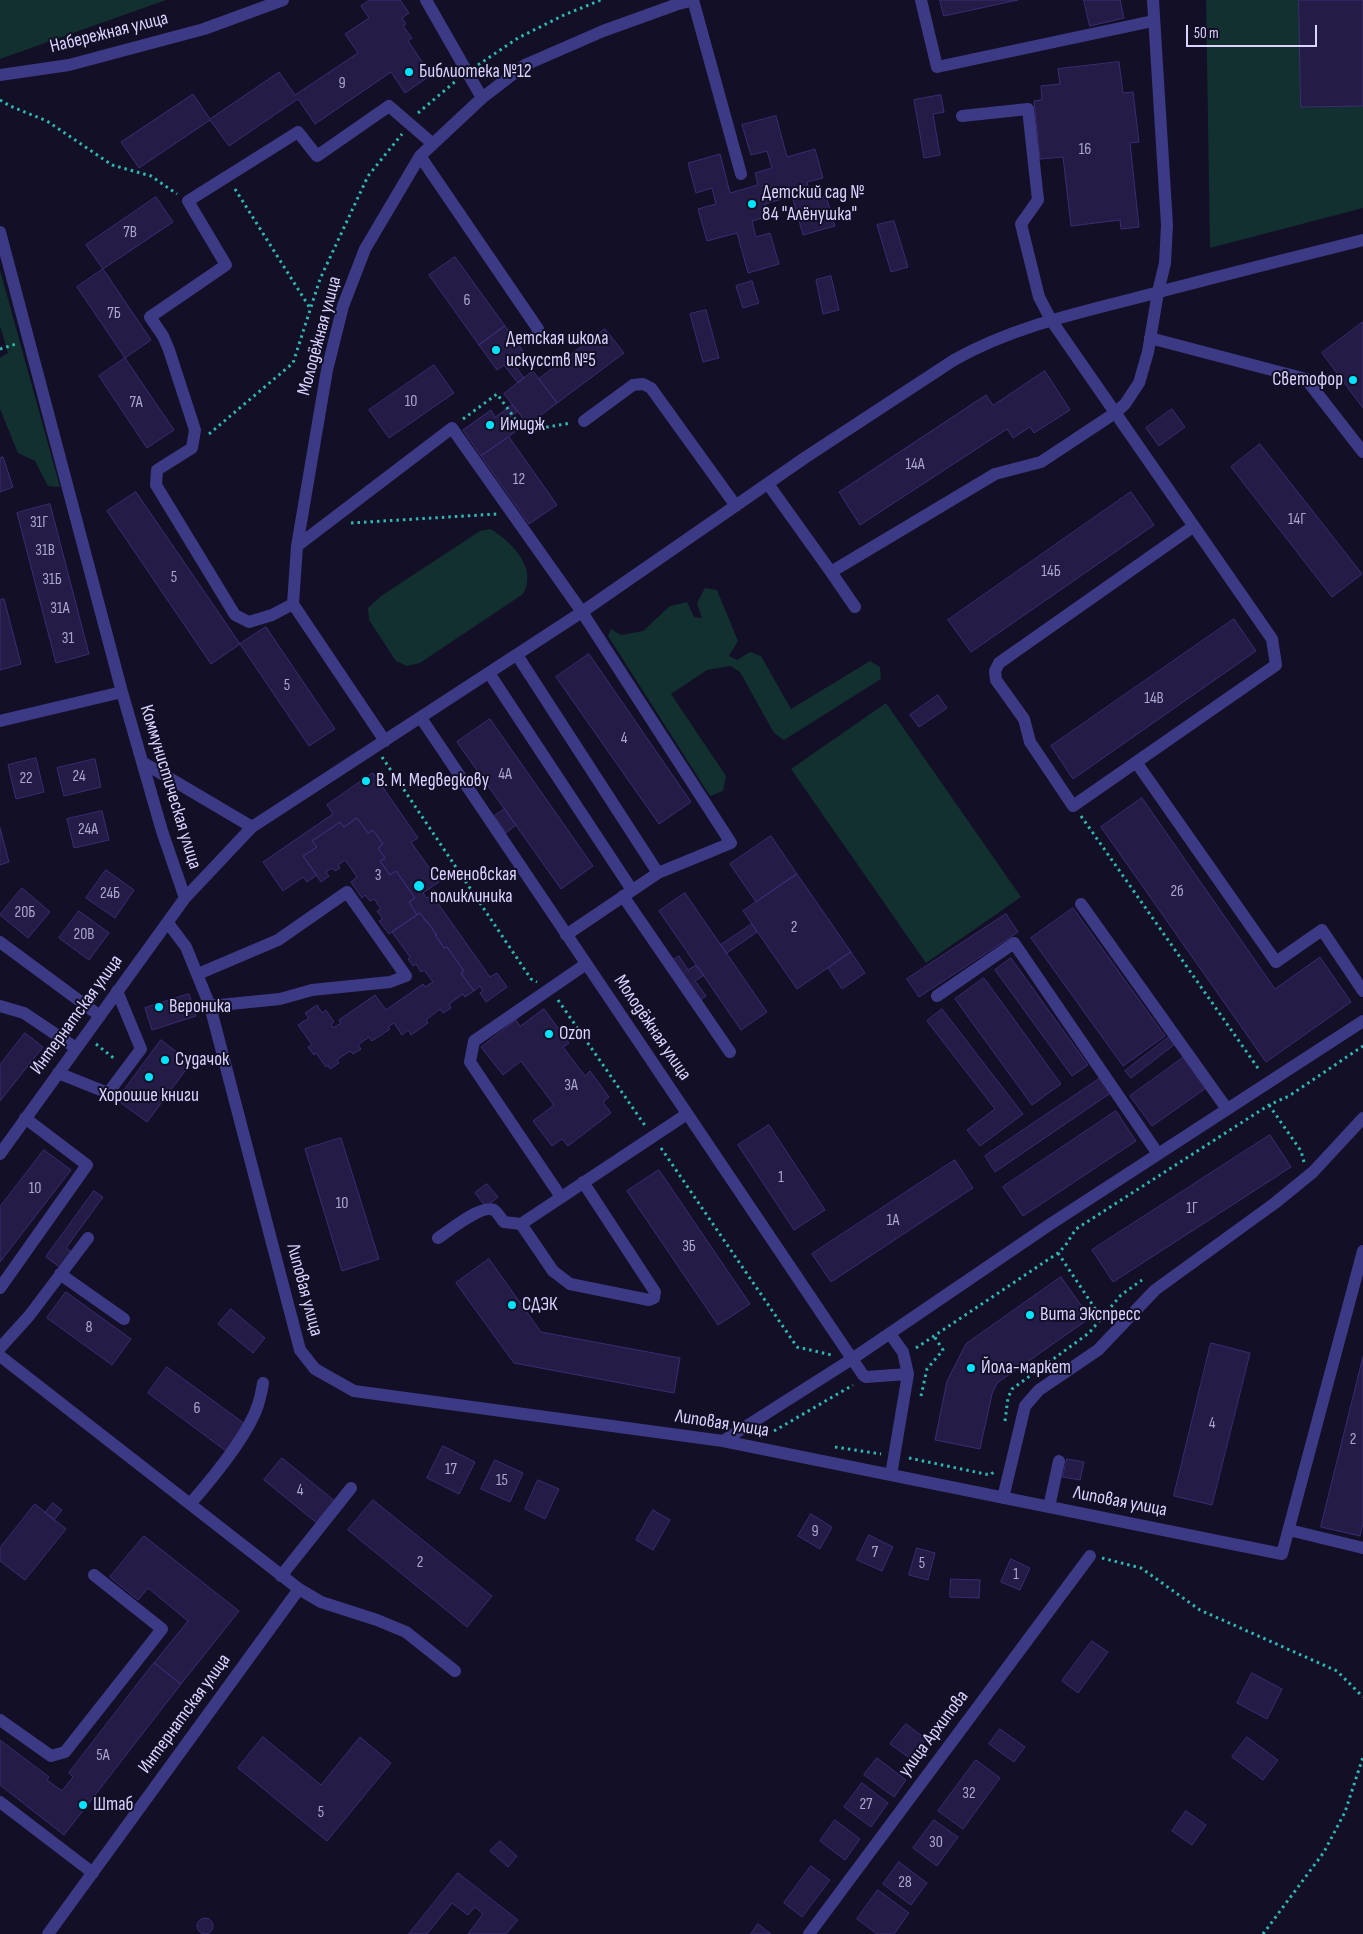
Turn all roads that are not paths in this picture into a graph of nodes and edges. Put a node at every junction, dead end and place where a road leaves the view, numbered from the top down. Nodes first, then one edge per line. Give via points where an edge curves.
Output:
1 (283, 0) edge
2 (426, 0) edge
3 (693, 0) edge
4 (921, 0) edge
5 (1153, 0) edge
6 (1154, 21) junction
7 (0, 75) edge
8 (482, 98) junction
9 (962, 116) dead end
10 (433, 144) junction
11 (420, 156) junction
12 (741, 174) dead end
13 (0, 232) edge
14 (1363, 240) edge
15 (1158, 292) junction
16 (1051, 320) junction
17 (538, 329) dead end
18 (1150, 338) junction
19 (1115, 412) junction
20 (584, 421) road end
21 (1363, 452) edge
22 (768, 484) junction
23 (736, 506) junction
24 (1194, 526) junction
25 (297, 546) junction
26 (831, 572) junction
27 (293, 604) junction
28 (855, 607) dead end
29 (582, 612) junction
30 (517, 655) junction
31 (489, 673) junction
32 (122, 692) junction
33 (421, 718) junction
34 (0, 721) edge
35 (380, 744) junction
36 (142, 762) junction
37 (1136, 762) junction
38 (252, 827) junction
39 (658, 873) junction
40 (628, 893) junction
41 (185, 898) junction
42 (1081, 904) dead end
43 (168, 922) junction
44 (566, 935) junction
45 (0, 942) edge
46 (586, 964) junction
47 (198, 974) junction
48 (1363, 991) edge
49 (117, 992) junction
50 (937, 996) dead end
51 (0, 1006) edge
52 (210, 1006) junction
53 (100, 1016) junction
54 (1363, 1021) edge
55 (76, 1048) junction
56 (730, 1052) dead end
57 (58, 1073) junction
58 (1228, 1109) junction
59 (687, 1114) junction
60 (25, 1118) junction
61 (1363, 1118) edge
62 (0, 1154) edge
63 (1158, 1154) junction
64 (583, 1182) junction
65 (561, 1197) junction
66 (521, 1224) junction
67 (88, 1238) dead end
68 (438, 1238) dead end
69 (1363, 1251) edge
70 (60, 1274) junction
71 (0, 1288) edge
72 (124, 1319) dead end
73 (890, 1334) junction
74 (0, 1348) edge
75 (0, 1356) edge
76 (852, 1359) junction
77 (908, 1374) junction
78 (263, 1383) dead end
79 (723, 1441) junction
80 (1058, 1461) dead end
81 (891, 1475) junction
82 (351, 1488) dead end
83 (1003, 1498) junction
84 (190, 1504) junction
85 (1049, 1507) junction
86 (1289, 1530) junction
87 (1363, 1548) edge
88 (1090, 1556) road end
89 (94, 1575) dead end
90 (281, 1576) junction
91 (299, 1589) junction
92 (455, 1670) dead end
93 (0, 1720) edge
94 (0, 1802) edge
95 (93, 1873) junction
96 (48, 1934) edge
97 (809, 1934) edge

1 - 7 street, Набережная улица via 204,29 69,65
2 - 8 street
3 - 8 street, Молодёжная улица via 602,31 525,65
3 - 12 street
4 - 6 street via 937,67
5 - 6 street
6 - 15 street via 1167,225 1165,263
8 - 10 street, Молодёжная улица
9 - 16 street via 1028,109 1038,200 1021,224 1039,297
10 - 11 street, Молодёжная улица
10 - 27 street via 389,106 317,156 298,132 188,201 226,265 150,316 169,350 195,430 192,448 157,470 156,485 235,615 249,622 272,616
11 - 17 street
11 - 25 street, Молодёжная улица via 365,249 343,306 327,370
13 - 32 street
14 - 15 street, Интернатская улица
15 - 16 street, Интернатская улица
15 - 18 street
16 - 19 street
16 - 22 street, Интернатская улица via 998,338 954,360
18 - 19 street via 1138,383 1125,404
18 - 21 street via 1306,379
19 - 24 street
19 - 26 street via 1042,462 995,474
20 - 23 street via 633,385 643,384 651,388
22 - 23 street, Интернатская улица
22 - 26 street
23 - 29 street, Интернатская улица
24 - 37 street via 1272,639 1276,665
24 - 37 street via 999,663 995,671 996,680 1024,718 1030,742 1074,806
25 - 27 street, Молодёжная улица
25 - 29 street via 452,428
26 - 28 street
27 - 35 street
29 - 30 street, Интернатская улица
29 - 39 street via 731,843
30 - 31 street, Интернатская улица
30 - 39 street
31 - 33 street, Интернатская улица
31 - 40 street
32 - 34 street, Коммунистическая улица
32 - 36 street, Коммунистическая улица
33 - 35 street, Интернатская улица
33 - 44 street, Молодёжная улица
35 - 38 street, Интернатская улица
36 - 38 street
36 - 41 street, Коммунистическая улица
37 - 48 street via 1276,962 1322,930
38 - 41 street, Интернатская улица
39 - 40 street
40 - 44 street
40 - 56 street
41 - 43 street, Интернатская улица
42 - 58 street
43 - 47 street, Липовая улица via 186,946
43 - 49 street, Интернатская улица
44 - 46 street, Молодёжная улица
45 - 53 street
46 - 59 street, Молодёжная улица
46 - 65 street via 474,1041 470,1062
47 - 52 street, Липовая улица
47 - 52 street via 278,940 347,892 406,976 390,982 312,990 280,999
49 - 53 street, Интернатская улица
49 - 57 street via 142,1049 108,1093
50 - 63 street via 1014,943
51 - 55 street via 24,1013
52 - 79 street, Липовая улица via 300,1350 315,1369 354,1391
53 - 55 street, Интернатская улица
54 - 58 street
55 - 57 street, Интернатская улица
57 - 60 street, Интернатская улица
58 - 63 street
59 - 64 street
59 - 76 street, Молодёжная улица
60 - 62 street, Интернатская улица
60 - 71 street via 86,1165
61 - 83 street via 1313,1172 1155,1290 1098,1350 1038,1390 1025,1406
63 - 73 street
64 - 65 street
64 - 66 street via 655,1292 654,1298 649,1300 570,1284 553,1271
65 - 66 street
66 - 68 street via 504,1222 494,1211 487,1209
67 - 70 street
69 - 86 street, Липовая улица
70 - 72 street
70 - 74 street
73 - 76 street
73 - 77 street via 903,1352
75 - 84 street
76 - 77 street, Молодёжная улица via 866,1377
76 - 79 street
77 - 81 street
78 - 84 street via 258,1407 247,1428
79 - 81 street, Липовая улица
80 - 85 street
81 - 83 street, Липовая улица
82 - 90 street
83 - 85 street, Липовая улица
84 - 90 street
85 - 86 street, Липовая улица via 1282,1554
86 - 87 street
88 - 97 street, улица Архипова
89 - 93 street via 162,1628 65,1752 51,1756
90 - 91 street
91 - 92 street via 321,1602 406,1632
91 - 95 street, Интернатская улица
94 - 95 street
95 - 96 street, Интернатская улица

